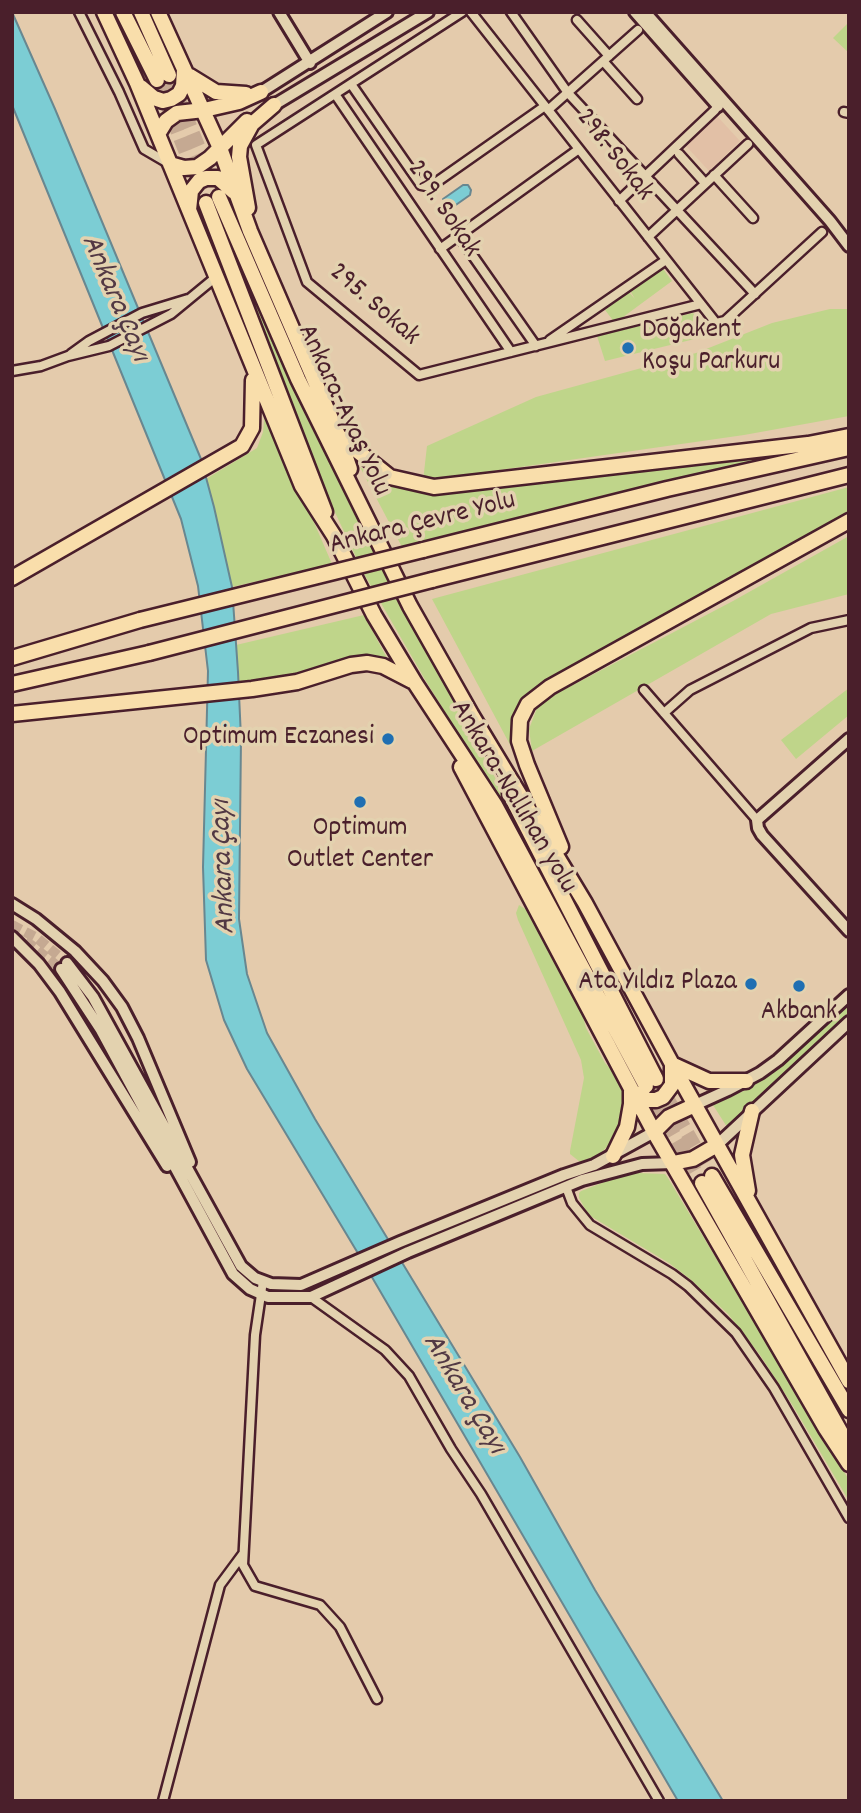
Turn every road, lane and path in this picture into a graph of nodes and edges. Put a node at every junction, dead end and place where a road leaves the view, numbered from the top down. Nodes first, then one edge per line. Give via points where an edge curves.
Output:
1 (79, 12) edge
2 (104, 12) edge
3 (123, 12) edge
4 (141, 12) edge
5 (158, 12) edge
6 (279, 12) edge
7 (378, 12) edge
8 (387, 12) edge
9 (428, 12) edge
10 (462, 12) edge
11 (471, 12) edge
12 (511, 12) edge
13 (635, 12) edge
14 (646, 12) edge
15 (577, 20) dead end
16 (369, 25) junction
17 (638, 30) dead end
18 (606, 59) junction
19 (310, 63) junction
20 (186, 70) junction
21 (137, 83) junction
22 (351, 84) junction
23 (261, 92) junction
24 (568, 93) junction
25 (335, 94) junction
26 (637, 99) dead end
27 (274, 104) junction
28 (547, 108) junction
29 (204, 110) junction
30 (715, 110) dead end
31 (158, 134) junction
32 (142, 144) junction
33 (748, 144) dead end
34 (220, 148) junction
35 (579, 149) junction
36 (678, 153) dead end
37 (170, 164) junction
38 (714, 175) junction
39 (645, 176) junction
40 (705, 183) junction
41 (237, 196) junction
42 (619, 201) junction
43 (677, 209) junction
44 (190, 215) junction
45 (753, 218) dead end
46 (250, 231) junction
47 (822, 232) dead end
48 (837, 232) junction
49 (459, 236) junction
50 (648, 237) junction
51 (849, 246) edge
52 (440, 249) junction
53 (666, 260) junction
54 (216, 277) junction
55 (755, 294) junction
56 (191, 298) junction
57 (701, 304) junction
58 (541, 345) junction
59 (510, 352) junction
60 (68, 356) junction
61 (252, 365) junction
62 (12, 371) edge
63 (849, 436) edge
64 (339, 437) junction
65 (849, 448) edge
66 (849, 475) edge
67 (849, 521) edge
68 (369, 526) junction
69 (334, 536) junction
70 (12, 578) edge
71 (849, 620) edge
72 (12, 658) edge
73 (415, 683) junction
74 (12, 684) edge
75 (643, 690) dead end
76 (664, 713) junction
77 (12, 714) edge
78 (471, 714) junction
79 (437, 718) junction
80 (849, 739) edge
81 (757, 820) junction
82 (585, 902) junction
83 (12, 904) edge
84 (849, 931) edge
85 (12, 937) edge
86 (64, 966) tunnel mouth
87 (849, 995) edge
88 (849, 1022) edge
89 (672, 1064) junction
90 (746, 1081) junction
91 (631, 1090) junction
92 (695, 1105) junction
93 (752, 1111) junction
94 (654, 1132) junction
95 (718, 1145) junction
96 (613, 1156) junction
97 (673, 1163) junction
98 (564, 1175) junction
99 (566, 1187) junction
100 (750, 1203) junction
101 (203, 1209) junction
102 (263, 1280) junction
103 (259, 1293) junction
104 (311, 1297) junction
105 (849, 1381) edge
106 (849, 1410) edge
107 (849, 1447) edge
108 (849, 1464) edge
109 (847, 1514) edge
110 (243, 1554) junction
111 (377, 1699) dead end
112 (163, 1801) edge
113 (659, 1801) edge

1 - 32 street
2 - 21 highway
3 - 4 highway via 163,77
5 - 20 highway
6 - 19 main road
7 - 16 main road
8 - 16 main road
9 - 27 main road
10 - 22 street, 295. Sokak
11 - 28 street, 298. Sokak
12 - 24 street
13 - 48 main road via 826,226
14 - 48 main road
15 - 18 street
16 - 19 main road
17 - 18 street
18 - 24 street
18 - 26 street
19 - 23 main road
20 - 21 highway via 179,94 171,99 154,98
20 - 23 highway via 216,92
20 - 29 highway
21 - 31 highway
22 - 25 street, 295. Sokak
22 - 28 street via 426,186
23 - 29 highway
24 - 28 street
24 - 39 street
25 - 52 street, 299. Sokak
25 - 59 street, 295. Sokak via 256,145 307,282 419,375
27 - 34 highway
27 - 46 highway via 252,124 240,146
28 - 35 street, 298. Sokak
29 - 31 highway via 177,113
29 - 34 highway
30 - 39 street
31 - 32 street
31 - 37 highway
32 - 37 street
33 - 38 street
34 - 37 highway via 197,167
34 - 41 highway
35 - 42 street, 298. Sokak
35 - 49 street
36 - 40 street
37 - 44 highway
38 - 40 street
38 - 45 street
39 - 42 street
39 - 43 street
40 - 43 street
41 - 44 highway via 227,183 206,178 191,191
41 - 46 highway
42 - 50 street, 298. Sokak
43 - 50 street
43 - 55 street
44 - 54 highway
46 - 64 highway
47 - 55 street
48 - 51 main road
49 - 52 street
49 - 58 street
50 - 53 street, 298. Sokak
52 - 59 street, 299. Sokak
53 - 57 street, 298. Sokak
53 - 58 street
54 - 56 street
54 - 61 highway
55 - 57 street, 298. Sokak via 721,323
56 - 60 street via 142,313
56 - 60 street via 149,327 109,346
57 - 58 street, 295. Sokak
58 - 59 street, 295. Sokak
60 - 62 street
61 - 69 highway via 302,486
61 - 70 highway via 252,428 242,446
63 - 64 highway via 434,487 390,477
64 - 68 highway
65 - 72 highway, Ankara Çevre Yolu, bridge via 141,620
66 - 74 highway, Ankara Çevre Yolu, bridge
67 - 82 highway via 550,687 528,704 520,720 522,752
68 - 69 highway, Ankara-Ayaş Yolu via 213,200
68 - 78 highway, Ankara-Ayaş Yolu
69 - 73 highway, Ankara-Nallıhan yolu
71 - 76 street via 811,628 690,690
73 - 77 highway via 367,663 252,689
73 - 79 highway, Ankara-Nallıhan yolu
75 - 76 street
76 - 81 street
78 - 79 highway, Ankara-Nallıhan yolu via 651,1082 495,805
78 - 82 highway
79 - 91 highway
80 - 81 main road
81 - 84 main road via 762,835
82 - 89 highway
83 - 101 main road via 75,951 122,1007
85 - 101 main road via 60,992 159,1155
86 - 101 main road via 93,998
87 - 90 main road via 778,1060
88 - 93 main road
89 - 90 highway via 709,1081
89 - 91 highway via 672,1085 663,1097 648,1100
89 - 92 highway
90 - 92 main road
91 - 94 highway
91 - 96 highway via 629,1119
92 - 94 highway via 669,1117
92 - 95 highway
93 - 95 main road
93 - 100 highway via 742,1155
94 - 96 main road
94 - 97 highway
95 - 97 highway via 693,1159
95 - 100 highway
96 - 98 main road
97 - 99 main road via 642,1164
97 - 108 highway
98 - 99 main road
98 - 102 main road via 302,1285
99 - 104 main road
99 - 109 street via 590,1226 672,1274 736,1333 774,1388
100 - 105 highway
101 - 102 main road via 241,1266
101 - 103 main road via 233,1274
102 - 103 street
103 - 104 main road
103 - 110 street
104 - 113 street via 384,1350 409,1376
106 - 107 highway via 707,1179
110 - 111 street via 243,1565 255,1586 320,1605 340,1627
110 - 112 street via 220,1585

